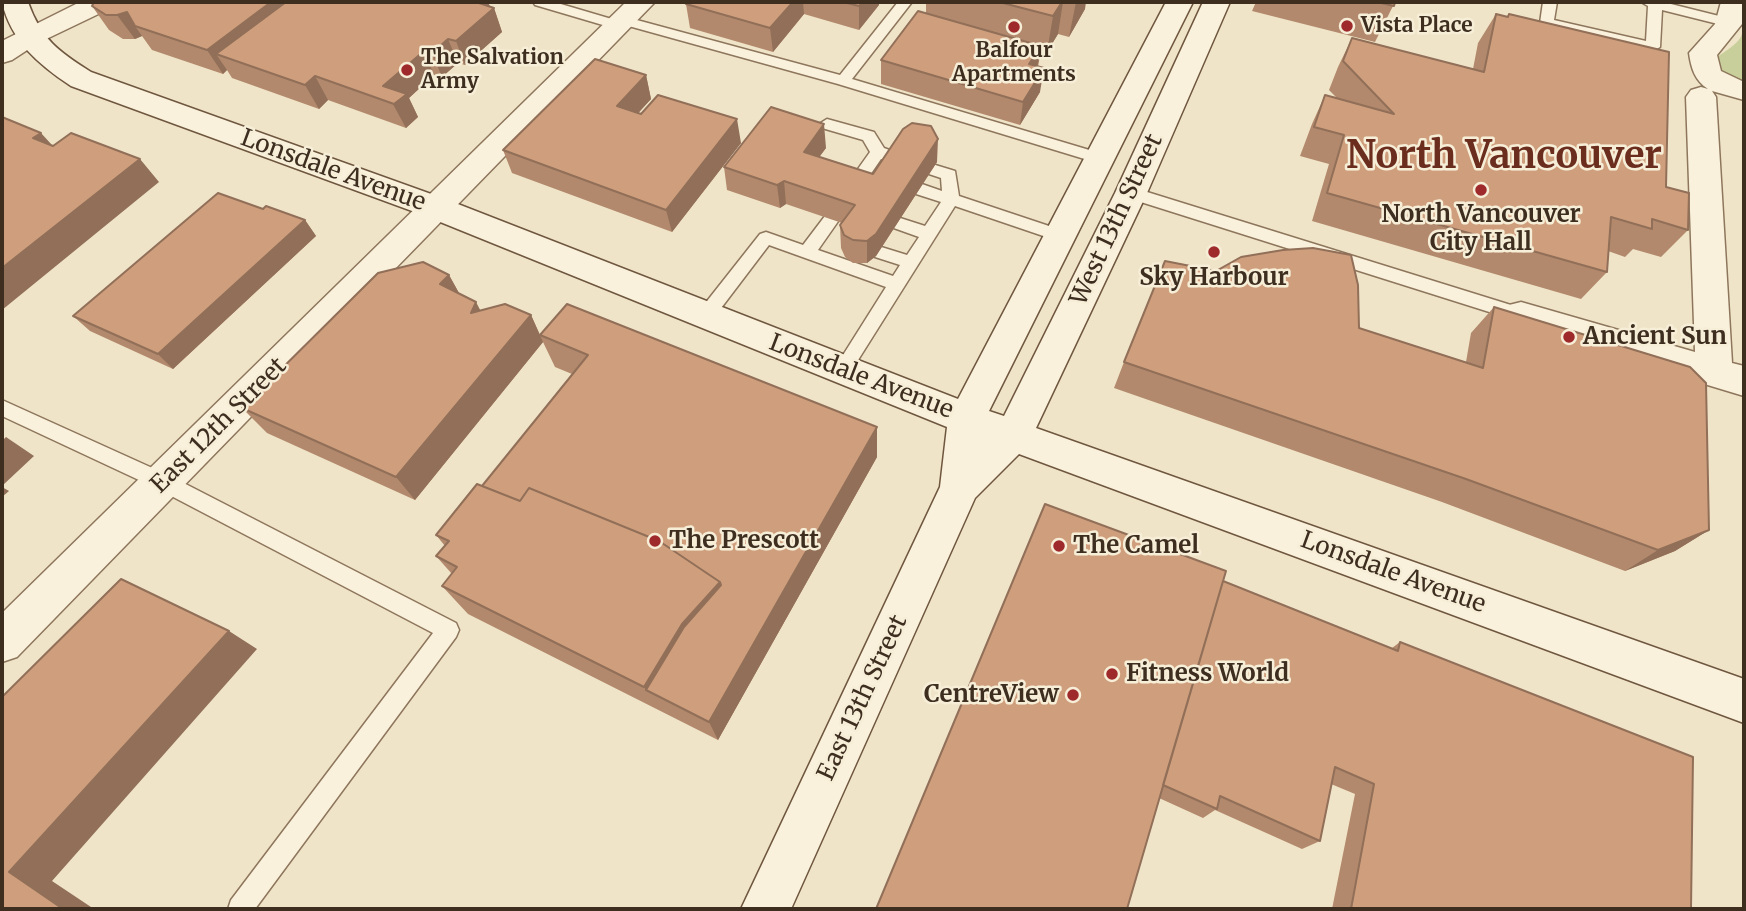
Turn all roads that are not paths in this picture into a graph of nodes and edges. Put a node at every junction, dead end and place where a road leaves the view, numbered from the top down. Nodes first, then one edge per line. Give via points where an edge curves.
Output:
1 (46, 2) edge
2 (101, 2) edge
3 (540, 2) edge
4 (905, 2) edge
5 (1180, 2) edge
6 (1217, 2) edge
7 (1550, 2) edge
8 (1651, 3) edge
9 (16, 6) edge
10 (1732, 13) edge
11 (627, 16) edge
12 (28, 37) junction
13 (2, 54) edge
14 (843, 81) junction
15 (1744, 91) edge
16 (1702, 97) dead end
17 (827, 124) edge
18 (878, 152) junction
19 (898, 159) edge
20 (1101, 159) junction
21 (932, 169) edge
22 (864, 171) junction
23 (885, 178) edge
24 (919, 189) edge
25 (851, 190) edge
26 (1131, 193) junction
27 (951, 200) junction
28 (434, 207) junction
29 (897, 223) edge
30 (828, 230) dead end
31 (929, 234) junction
32 (1061, 236) junction
33 (807, 252) junction
34 (878, 252) edge
35 (911, 262) junction
36 (897, 285) junction
37 (706, 315) junction
38 (1521, 315) joint
39 (842, 371) junction
40 (1729, 376) edge
41 (2, 408) edge
42 (967, 418) junction
43 (1013, 436) junction
44 (163, 482) junction
45 (960, 487) junction
46 (2, 642) edge
47 (1744, 701) edge
48 (240, 909) edge
49 (766, 909) edge

1 - 9 main road
2 - 12 main road
3 - 11 lane
4 - 14 lane
5 - 20 main road, West 13th Street
6 - 26 main road, West 13th Street
7 - 8 lane via 1547,23 1653,47
8 - 10 lane
9 - 12 main road, Lonsdale Avenue
10 - 15 main road via 1703,53 1704,67 1709,78
11 - 14 lane
11 - 28 main road, East 12th Street
12 - 13 main road
12 - 28 main road, Lonsdale Avenue via 48,59 81,79
14 - 20 lane
16 - 40 main road
17 - 18 lane via 869,136
18 - 19 lane
18 - 22 lane
20 - 32 main road, West 13th Street
21 - 27 lane via 949,174
22 - 23 lane
22 - 25 lane
24 - 27 lane
26 - 38 lane
26 - 43 main road, West 13th Street
27 - 31 lane
27 - 32 lane
28 - 37 main road, Lonsdale Avenue
28 - 44 main road, East 12th Street
29 - 31 lane
30 - 33 lane
31 - 35 lane
32 - 42 main road, West 13th Street
33 - 36 lane
33 - 37 lane via 766,238
34 - 35 lane
35 - 36 lane
36 - 39 lane
37 - 39 main road, Lonsdale Avenue
38 - 40 main road
39 - 42 main road, Lonsdale Avenue
41 - 44 lane
42 - 43 main road, Lonsdale Avenue
42 - 45 main road, East 13th Street
43 - 45 main road, East 13th Street
43 - 47 main road, Lonsdale Avenue
44 - 46 main road, East 12th Street
44 - 48 lane via 448,630
45 - 49 main road, East 13th Street

